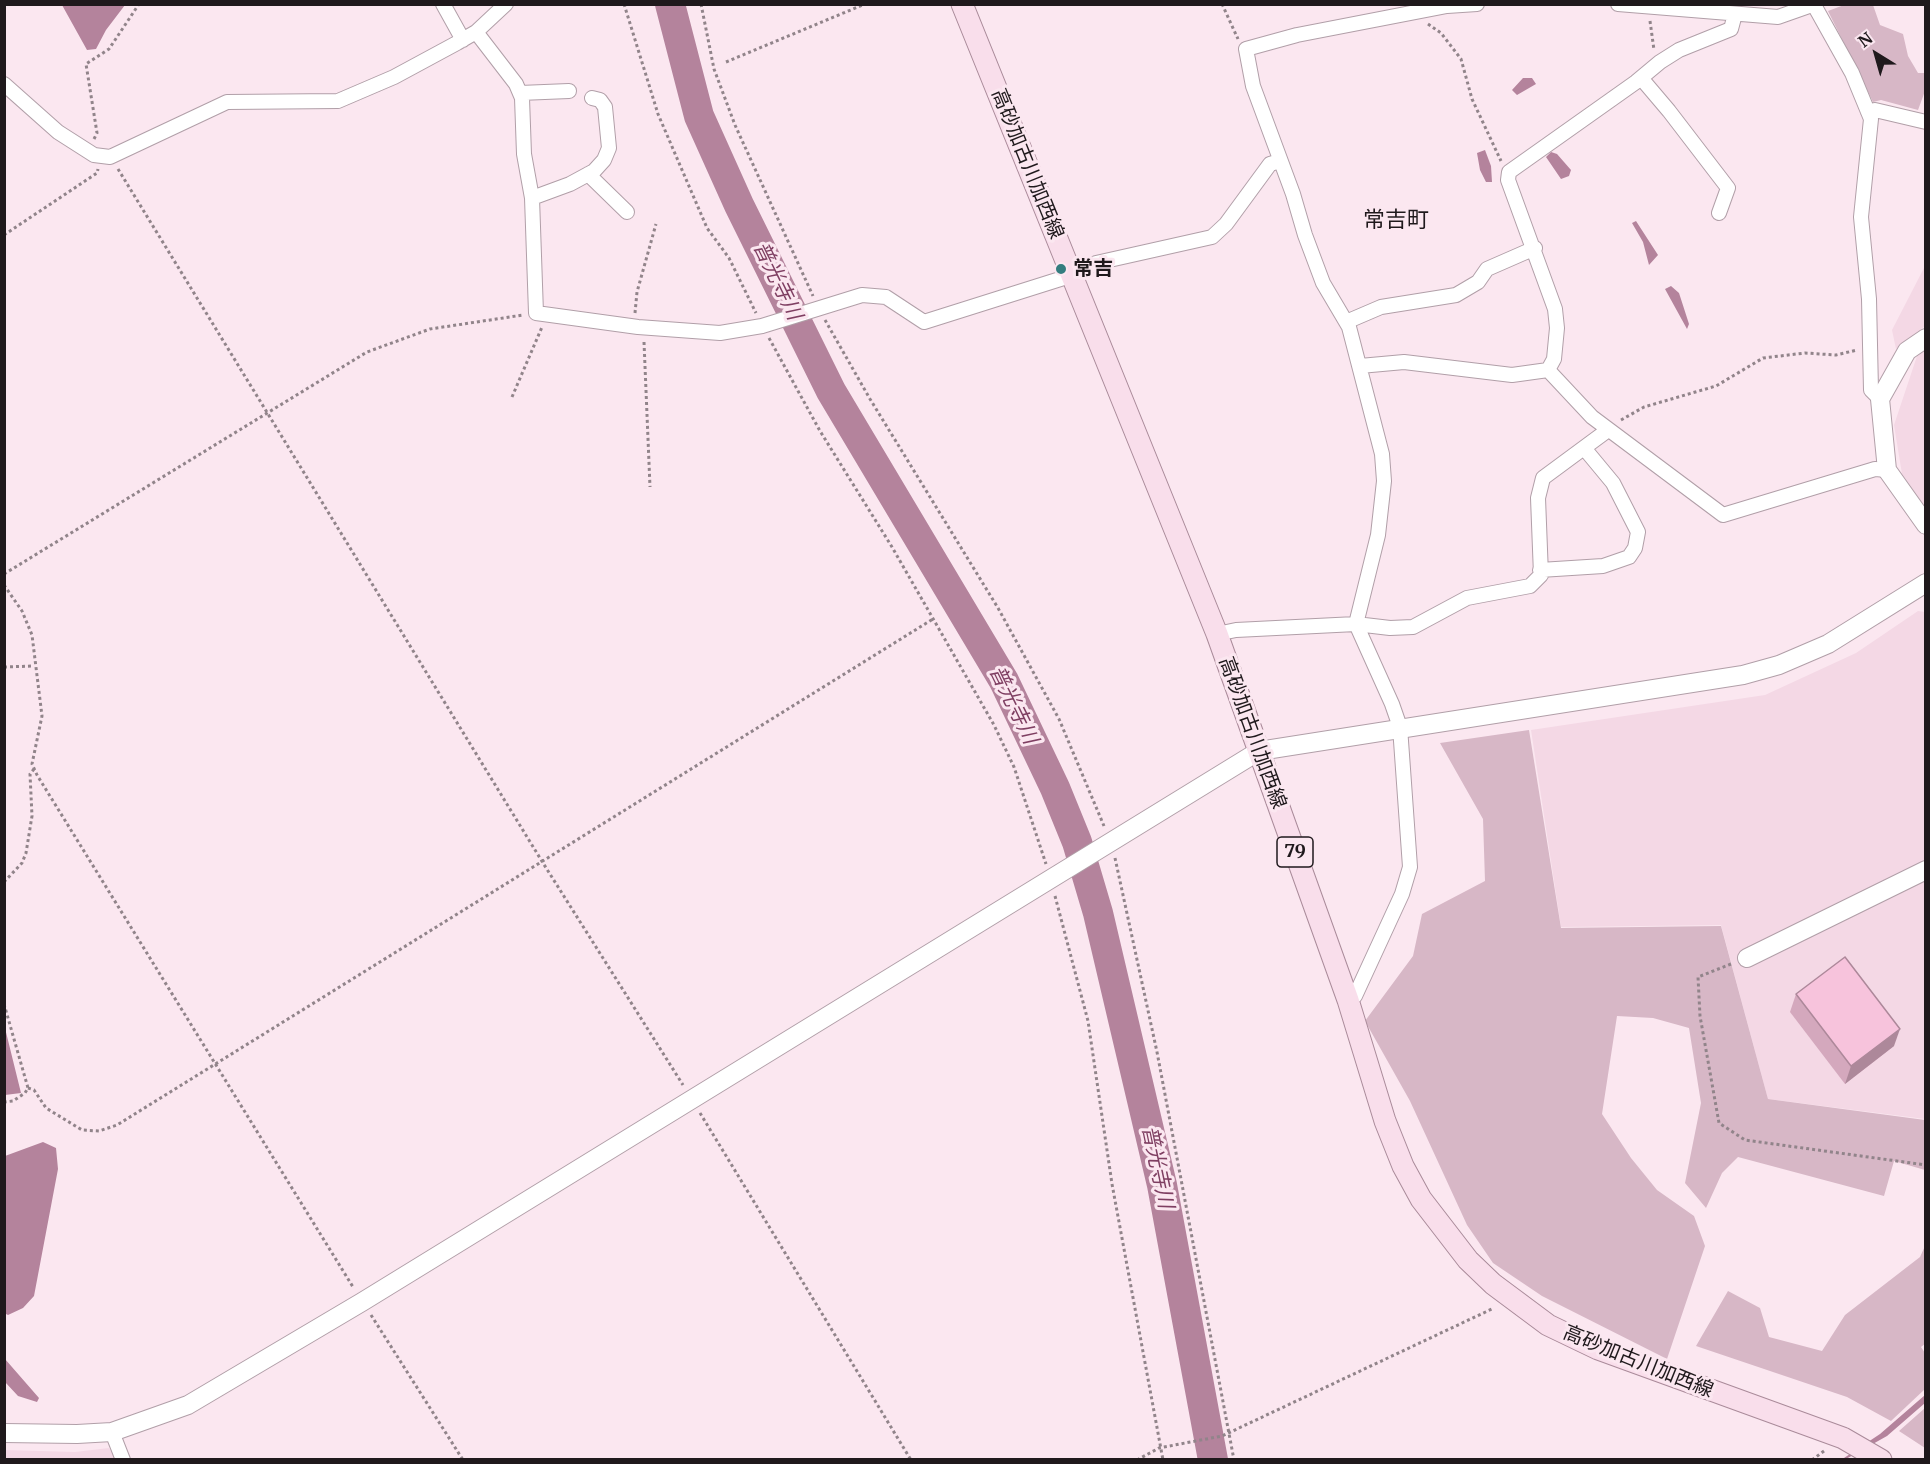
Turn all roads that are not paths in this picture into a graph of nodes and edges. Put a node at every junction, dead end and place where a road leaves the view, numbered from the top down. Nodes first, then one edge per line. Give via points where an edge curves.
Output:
1 (443, 4) edge
2 (506, 4) edge
3 (962, 4) edge
4 (1477, 4) edge
5 (1618, 4) edge
6 (1815, 5) edge
7 (1735, 14) junction
8 (476, 32) junction
9 (463, 40) junction
10 (1641, 78) junction
11 (4, 84) edge
12 (569, 92) dead end
13 (520, 93) junction
14 (592, 98) dead end
15 (1868, 112) junction
16 (1926, 122) edge
17 (1280, 161) junction
18 (588, 174) junction
19 (532, 198) junction
20 (627, 212) dead end
21 (1719, 213) dead end
22 (1535, 248) junction
23 (1073, 275) junction
24 (1346, 322) junction
25 (1926, 338) edge
26 (1360, 366) junction
27 (1548, 370) junction
28 (1880, 399) junction
29 (1608, 430) junction
30 (1584, 448) junction
31 (1887, 470) junction
32 (1926, 525) edge
33 (1540, 570) junction
34 (1926, 583) edge
35 (1356, 624) junction
36 (1217, 634) junction
37 (1400, 728) junction
38 (1259, 751) junction
39 (1926, 870) edge
40 (1747, 958) road end
41 (1348, 1000) junction
42 (112, 1432) junction
43 (4, 1433) edge
44 (123, 1460) edge
45 (1881, 1460) edge

1 - 9 street
2 - 8 street
3 - 23 main road, 高砂加古川加西線 / 79
4 - 17 street via 1447,6 1246,49 1253,86
5 - 7 street
6 - 7 street via 1778,17
6 - 15 street
7 - 10 street via 1731,29 1679,50
8 - 9 street
8 - 13 street
9 - 11 street via 338,101 227,102 99,155 58,132
10 - 21 street via 1728,188
10 - 22 street via 1509,172
12 - 13 street
13 - 19 street
14 - 18 street via 605,107 609,148 604,160
15 - 16 street
15 - 28 street via 1870,146 1861,217 1871,390
17 - 23 street via 1270,164 1212,237 1096,263
17 - 24 street via 1323,284
18 - 19 street
18 - 20 street
19 - 23 street via 540,314 720,333 764,325 862,295 886,297 924,322
22 - 24 street via 1487,269 1478,282 1456,295 1381,307
22 - 27 street via 1555,309 1554,359
23 - 36 main road, 高砂加古川加西線 / 79
24 - 26 street
25 - 28 street via 1907,351
26 - 27 street via 1404,362 1512,375
26 - 35 street via 1377,428 1384,481 1378,535
27 - 29 street
28 - 31 street
29 - 30 street
29 - 31 street via 1724,515 1875,469
30 - 33 street via 1543,478 1538,498
30 - 33 street via 1613,483 1638,532 1635,548 1629,557 1603,566
31 - 32 street
33 - 35 street via 1541,575 1530,586 1467,597 1413,627
34 - 37 street via 1828,644 1743,675
35 - 36 street
35 - 37 street
36 - 38 main road, 高砂加古川加西線 / 79
37 - 38 street
37 - 41 street via 1410,867 1402,894 1355,996
38 - 41 main road, 高砂加古川加西線 / 79
38 - 42 street via 362,1302 188,1405
39 - 40 street
41 - 45 main road, 高砂加古川加西線 / 79 via 1385,1121 1407,1175 1447,1236 1512,1299 1572,1338 1843,1438
42 - 43 street
42 - 44 street

